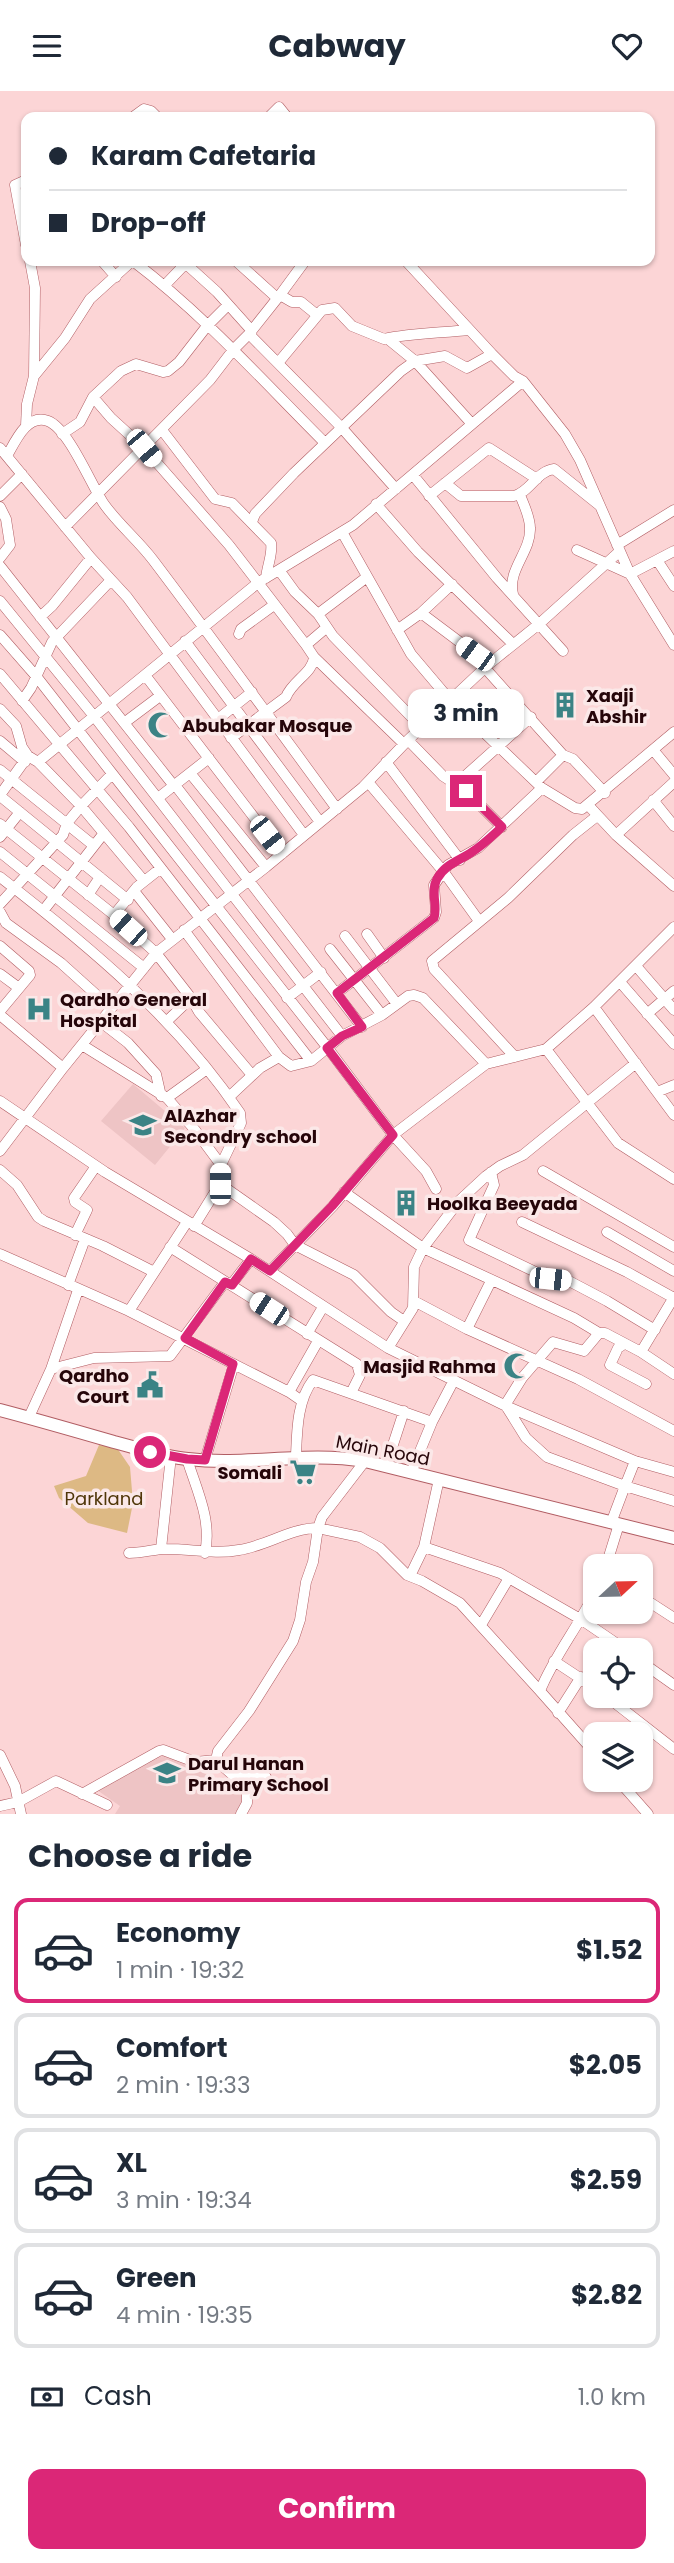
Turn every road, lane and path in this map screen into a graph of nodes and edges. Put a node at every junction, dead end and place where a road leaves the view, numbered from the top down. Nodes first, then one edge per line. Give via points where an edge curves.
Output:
1 (21, 182) edge
2 (21, 218) edge
3 (31, 266) edge
4 (106, 266) edge
5 (128, 266) edge
6 (140, 266) edge
7 (183, 266) edge
8 (191, 266) edge
9 (242, 266) edge
10 (301, 266) edge
11 (411, 266) edge
12 (116, 277) junction
13 (165, 285) junction
14 (279, 297) junction
15 (228, 305) junction
16 (317, 316) junction
17 (207, 326) junction
18 (469, 330) junction
19 (250, 332) junction
20 (388, 339) junction
21 (233, 350) junction
22 (492, 354) junction
23 (415, 361) junction
24 (278, 363) junction
25 (34, 376) junction
26 (523, 381) junction
27 (93, 397) junction
28 (472, 424) junction
29 (26, 426) junction
30 (341, 427) junction
31 (162, 430) junction
32 (62, 434) junction
33 (324, 443) junction
34 (144, 448) junction
35 (3, 452) edge
36 (22, 474) junction
37 (413, 475) junction
38 (537, 479) junction
39 (445, 483) junction
40 (396, 489) junction
41 (99, 493) junction
42 (520, 495) junction
43 (0, 496) edge
44 (429, 496) junction
45 (376, 504) junction
46 (600, 505) junction
47 (0, 507) edge
48 (674, 510) edge
49 (252, 522) junction
50 (65, 527) junction
51 (342, 532) junction
52 (619, 548) junction
53 (577, 550) dead end
54 (674, 551) edge
55 (0, 558) edge
56 (91, 558) junction
57 (657, 560) junction
58 (606, 562) junction
59 (0, 566) edge
60 (279, 570) junction
61 (630, 574) junction
62 (366, 577) junction
63 (111, 580) junction
64 (262, 580) junction
65 (452, 584) junction
66 (674, 586) edge
67 (513, 595) junction
68 (23, 597) junction
69 (0, 601) edge
70 (274, 605) junction
71 (8, 610) junction
72 (421, 613) junction
73 (318, 614) junction
74 (40, 617) junction
75 (539, 624) junction
76 (204, 627) junction
77 (327, 628) junction
78 (397, 630) junction
79 (239, 634) dead end
80 (0, 635) edge
81 (57, 638) junction
82 (185, 641) junction
83 (306, 645) junction
84 (513, 645) junction
85 (674, 645) edge
86 (563, 650) dead end
87 (168, 653) junction
88 (314, 657) junction
89 (46, 658) junction
90 (487, 666) junction
91 (0, 674) edge
92 (145, 675) junction
93 (36, 676) junction
94 (252, 692) junction
95 (160, 696) junction
96 (450, 700) junction
97 (22, 701) junction
98 (109, 703) junction
99 (233, 706) junction
100 (0, 709) edge
101 (265, 712) junction
102 (93, 715) junction
103 (531, 717) junction
104 (218, 719) junction
105 (124, 723) junction
106 (248, 725) junction
107 (422, 729) junction
108 (76, 730) junction
109 (674, 732) edge
110 (231, 738) junction
111 (0, 741) edge
112 (406, 742) junction
113 (58, 745) junction
114 (499, 747) junction
115 (654, 751) junction
116 (563, 755) junction
117 (209, 758) junction
118 (27, 759) junction
119 (127, 759) junction
120 (38, 762) junction
121 (386, 762) junction
122 (0, 770) edge
123 (112, 773) junction
124 (190, 773) junction
125 (674, 775) edge
126 (12, 780) junction
127 (368, 782) junction
128 (674, 782) edge
129 (175, 785) junction
130 (455, 785) junction
131 (539, 785) junction
132 (97, 789) junction
133 (605, 793) junction
134 (0, 795) edge
135 (158, 798) junction
136 (653, 800) junction
137 (588, 805) junction
138 (80, 806) junction
139 (337, 809) junction
140 (20, 812) junction
141 (597, 816) junction
142 (320, 822) junction
143 (67, 823) junction
144 (674, 826) edge
145 (502, 827) junction
146 (2, 830) edge
147 (104, 833) junction
148 (304, 835) junction
149 (616, 835) junction
150 (56, 842) junction
151 (93, 845) junction
152 (0, 852) edge
153 (282, 854) junction
154 (41, 858) junction
155 (460, 860) junction
156 (80, 862) junction
157 (266, 867) junction
158 (161, 868) junction
159 (443, 871) junction
160 (28, 874) junction
161 (0, 877) edge
162 (100, 877) junction
163 (66, 878) junction
164 (249, 880) junction
165 (144, 881) junction
166 (674, 886) edge
167 (15, 888) junction
168 (231, 894) junction
169 (55, 895) junction
170 (88, 895) junction
171 (131, 896) junction
172 (0, 904) edge
173 (215, 906) junction
174 (43, 911) junction
175 (0, 912) edge
176 (114, 915) junction
177 (199, 919) junction
178 (479, 921) junction
179 (3, 927) edge
180 (674, 927) edge
181 (184, 930) junction
182 (367, 934) dead end
183 (345, 936) dead end
184 (172, 939) junction
185 (0, 946) edge
186 (330, 949) dead end
187 (156, 953) junction
188 (384, 958) junction
189 (636, 966) junction
190 (144, 968) junction
191 (369, 969) junction
192 (321, 972) junction
193 (0, 974) edge
194 (354, 980) junction
195 (620, 982) junction
196 (304, 984) junction
197 (129, 985) junction
198 (19, 988) junction
199 (674, 991) edge
200 (337, 993) junction
201 (191, 998) junction
202 (287, 998) junction
203 (665, 999) junction
204 (397, 1004) junction
205 (594, 1007) junction
206 (111, 1008) junction
207 (674, 1010) edge
208 (0, 1013) edge
209 (648, 1014) junction
210 (382, 1015) junction
211 (167, 1021) junction
212 (101, 1022) junction
213 (362, 1027) junction
214 (342, 1036) junction
215 (674, 1044) edge
216 (82, 1045) junction
217 (327, 1048) junction
218 (546, 1049) junction
219 (279, 1057) junction
220 (515, 1057) junction
221 (311, 1061) junction
222 (636, 1063) junction
223 (486, 1064) junction
224 (62, 1068) junction
225 (207, 1069) junction
226 (252, 1075) junction
227 (674, 1085) edge
228 (657, 1092) junction
229 (164, 1097) junction
230 (229, 1097) junction
231 (0, 1101) edge
232 (587, 1102) junction
233 (674, 1115) edge
234 (25, 1119) junction
235 (393, 1135) junction
236 (0, 1151) edge
237 (220, 1165) junction
238 (96, 1166) junction
239 (0, 1170) edge
240 (543, 1171) dead end
241 (491, 1172) junction
242 (674, 1179) edge
243 (220, 1184) junction
244 (436, 1189) dead end
245 (344, 1192) junction
246 (522, 1222) dead end
247 (190, 1224) junction
248 (607, 1232) dead end
249 (80, 1237) junction
250 (295, 1245) junction
251 (170, 1247) junction
252 (674, 1247) edge
253 (423, 1248) junction
254 (0, 1254) edge
255 (251, 1259) junction
256 (270, 1271) junction
257 (674, 1271) edge
258 (154, 1272) junction
259 (491, 1280) junction
260 (228, 1284) junction
261 (73, 1287) junction
262 (674, 1298) edge
263 (414, 1301) junction
264 (323, 1307) junction
265 (129, 1311) junction
266 (404, 1321) junction
267 (467, 1329) junction
268 (655, 1330) junction
269 (307, 1333) junction
270 (599, 1333) junction
271 (185, 1338) junction
272 (318, 1341) junction
273 (624, 1344) junction
274 (388, 1348) junction
275 (640, 1352) junction
276 (536, 1361) junction
277 (233, 1364) junction
278 (51, 1369) junction
279 (674, 1374) edge
280 (454, 1380) junction
281 (646, 1384) dead end
282 (289, 1392) junction
283 (351, 1394) junction
284 (302, 1401) junction
285 (506, 1406) junction
286 (0, 1410) edge
287 (404, 1411) junction
288 (29, 1417) junction
289 (432, 1422) junction
290 (674, 1431) edge
291 (171, 1456) junction
292 (296, 1456) junction
293 (187, 1459) junction
294 (205, 1460) junction
295 (365, 1461) junction
296 (635, 1461) junction
297 (386, 1466) junction
298 (674, 1472) edge
299 (411, 1473) junction
300 (439, 1479) junction
301 (625, 1486) junction
302 (674, 1501) edge
303 (615, 1524) junction
304 (318, 1528) junction
305 (674, 1538) edge
306 (424, 1548) junction
307 (161, 1549) junction
308 (129, 1553) dead end
309 (205, 1553) junction
310 (609, 1554) edge
311 (410, 1576) junction
312 (509, 1578) junction
313 (653, 1604) edge
314 (674, 1618) edge
315 (582, 1620) junction
316 (481, 1625) junction
317 (608, 1638) edge
318 (554, 1661) junction
319 (653, 1670) edge
320 (581, 1677) joint
321 (674, 1685) edge
322 (540, 1691) junction
323 (621, 1708) edge
324 (558, 1713) junction
325 (583, 1740) edge
326 (674, 1749) edge
327 (0, 1755) edge
328 (216, 1760) junction
329 (229, 1773) junction
330 (267, 1777) dead end
331 (629, 1792) edge
332 (82, 1794) junction
333 (18, 1803) junction
334 (107, 1805) dead end
335 (0, 1806) edge
336 (21, 1814) edge
337 (241, 1814) edge
338 (648, 1814) edge

1 - 2 street via 15,185
3 - 25 street
4 - 12 street
5 - 12 street
6 - 13 street
7 - 13 street
8 - 15 street
9 - 14 street
10 - 14 street
11 - 18 street
12 - 25 street via 90,299
13 - 17 street
14 - 16 street via 301,302
14 - 19 street
15 - 17 street
15 - 19 street
16 - 20 street via 322,310 335,309 352,326
16 - 24 street
17 - 21 street
17 - 27 street via 168,371 129,366
18 - 20 street
18 - 22 street
19 - 21 street
19 - 24 street
20 - 23 street
21 - 31 street
21 - 33 street
22 - 23 street via 467,368 445,356
22 - 26 street
23 - 28 street
23 - 30 street
24 - 30 street
25 - 29 street
26 - 28 street
26 - 46 street via 565,434
27 - 32 street via 80,422
27 - 34 street
28 - 37 street
29 - 32 street via 46,420
29 - 35 street
30 - 33 street
30 - 40 street
31 - 34 street
31 - 49 street via 215,499 232,503
32 - 41 street
33 - 49 street
34 - 41 street
34 - 64 street
35 - 36 street
36 - 43 street
36 - 50 street
37 - 40 street
37 - 44 street
38 - 39 street via 489,448
38 - 42 street
38 - 46 street via 554,469
39 - 42 street via 461,496
39 - 44 street
40 - 45 street
41 - 50 street
41 - 76 street
42 - 67 street via 530,531 513,575
44 - 67 street
45 - 51 street
45 - 65 street
46 - 52 street
47 - 55 street via 10,545
48 - 52 street
49 - 64 street via 272,546
50 - 56 street
51 - 60 street
51 - 62 street
52 - 58 street
52 - 61 street
53 - 58 street
54 - 57 street
56 - 63 street
56 - 74 street
57 - 61 street
57 - 66 street
58 - 61 street
58 - 75 street
59 - 68 street
60 - 64 street
60 - 73 street
61 - 85 street
62 - 73 street
62 - 78 street
63 - 81 street
63 - 87 street
64 - 70 street
64 - 76 street
65 - 72 street
65 - 84 street
67 - 75 street
68 - 71 street
68 - 74 street
69 - 71 street
70 - 79 street
70 - 83 street
71 - 89 street
72 - 78 street
72 - 90 street
73 - 77 street
74 - 81 street
75 - 84 street
75 - 86 street
76 - 82 street
76 - 94 street
77 - 83 street
77 - 107 street
78 - 96 street
80 - 93 street
81 - 89 street
81 - 98 street
82 - 87 street
82 - 99 street
83 - 88 street
84 - 90 street
87 - 92 street
87 - 104 street
88 - 101 street via 313,665 286,697
88 - 112 street
89 - 93 street
89 - 102 street
90 - 96 street
90 - 103 street
91 - 97 street
92 - 95 street
92 - 98 street
93 - 97 street
93 - 108 street
94 - 99 street
94 - 101 street
95 - 105 street
95 - 117 street
96 - 107 street
96 - 114 street
97 - 113 street
98 - 102 street
98 - 105 street
99 - 104 street
99 - 106 street
100 - 118 street via 16,726
101 - 106 street
101 - 139 street
102 - 108 street
102 - 119 street
103 - 114 street
103 - 116 street
104 - 110 street
105 - 129 street
106 - 110 street
106 - 142 street
107 - 112 street
108 - 113 street
108 - 123 street
109 - 115 street
110 - 148 street
111 - 118 street
112 - 121 street
112 - 130 street
113 - 120 street
113 - 132 street
114 - 130 street
114 - 131 street
115 - 125 street
115 - 133 street
116 - 131 street
116 - 133 street via 573,759
117 - 124 street
117 - 153 street
118 - 120 street
118 - 126 street
119 - 123 street
119 - 135 street
120 - 138 street
121 - 127 street
121 - 155 street
122 - 126 street
123 - 132 street
123 - 173 street
124 - 129 street
124 - 157 street
126 - 134 street
126 - 143 street
127 - 139 street
127 - 159 street
128 - 136 street
129 - 135 street
129 - 164 street
130 - 145 street
131 - 137 street via 575,808 582,810
131 - 145 street
132 - 138 street
132 - 158 street
133 - 137 street
134 - 140 street
135 - 168 street
136 - 144 street
136 - 149 street
137 - 141 street
138 - 143 street
138 - 147 street
139 - 142 street
140 - 146 street
140 - 150 street
141 - 149 street
141 - 178 street
142 - 148 street
143 - 150 street
143 - 151 street
145 - 155 street
146 - 154 street
147 - 151 street
147 - 165 street
148 - 153 street
149 - 166 street
150 - 154 street
150 - 156 street
151 - 156 street
152 - 160 street
153 - 157 street
154 - 160 street
154 - 163 street
155 - 159 street
156 - 162 street
156 - 163 street
157 - 164 street
158 - 165 street
158 - 177 street
159 - 178 street
159 - 188 street via 435,885 434,918
160 - 167 street
160 - 169 street
161 - 167 street
162 - 170 street
162 - 171 street
163 - 169 street
163 - 170 street
164 - 168 street
164 - 192 street
165 - 171 street
167 - 172 street
167 - 174 street
168 - 173 street
168 - 196 street
169 - 174 street
169 - 190 street
170 - 176 street
171 - 176 street
171 - 184 street
173 - 177 street
173 - 202 street
174 - 197 street
175 - 179 street
176 - 187 street
177 - 181 street
177 - 221 street
178 - 220 street via 431,964
179 - 206 street via 61,963
180 - 189 street
181 - 184 street
181 - 219 street
182 - 188 street
183 - 191 street
184 - 187 street
185 - 198 street via 29,971
186 - 194 street
187 - 190 street
187 - 201 street
188 - 191 street
189 - 195 street
189 - 203 street
190 - 197 street
191 - 194 street
191 - 204 street
192 - 196 street
192 - 200 street
193 - 198 street
194 - 200 street
194 - 210 street
195 - 205 street
195 - 209 street
196 - 202 street
196 - 214 street
197 - 206 street
197 - 211 street
198 - 208 street
199 - 203 street
200 - 213 street
201 - 211 street
201 - 226 street
202 - 217 street
203 - 207 street
203 - 209 street
204 - 210 street
204 - 223 street via 414,995 423,998
205 - 218 street
205 - 222 street
206 - 212 street
208 - 224 street
209 - 215 street
210 - 213 street
211 - 225 street
212 - 216 street
212 - 229 street via 156,1074
213 - 214 street
214 - 217 street
216 - 224 street
216 - 229 street
217 - 221 street
217 - 235 street
218 - 220 street
218 - 232 street
219 - 221 street via 291,1066
219 - 226 street
220 - 223 street
222 - 228 street
222 - 232 street
223 - 235 street
224 - 234 street
225 - 229 street
225 - 230 street
226 - 230 street
227 - 228 street
228 - 233 street
229 - 237 street
230 - 237 street via 241,1123
231 - 234 street
232 - 241 street via 523,1154
232 - 242 street via 624,1148
234 - 236 street
234 - 238 street
235 - 244 street
235 - 245 street
237 - 243 street
238 - 247 street
238 - 249 street via 74,1198 87,1210
239 - 249 street via 18,1185 38,1217
240 - 252 street
241 - 253 street via 459,1201
241 - 268 street via 494,1185 469,1240 550,1279 569,1281
243 - 247 street
243 - 250 street via 274,1223
245 - 250 street
245 - 253 street
246 - 262 street
247 - 251 street
247 - 255 street
248 - 257 street
249 - 258 street
249 - 261 street
250 - 256 street
250 - 266 street via 354,1275
251 - 258 street
251 - 260 street
253 - 259 street
253 - 263 street via 414,1267
254 - 261 street
255 - 256 street
255 - 260 street
256 - 264 street
258 - 265 street
259 - 267 street
259 - 270 street
260 - 269 street
260 - 271 street
261 - 265 street
261 - 278 street
262 - 268 street
263 - 266 street
263 - 267 street
264 - 269 street
264 - 274 street
265 - 271 street
266 - 274 street
267 - 276 street
268 - 275 street
269 - 272 street
270 - 273 street
270 - 276 street via 584,1351 553,1342
271 - 277 street
271 - 278 street via 164,1357 94,1358
272 - 282 street
272 - 283 street via 357,1364 360,1375
273 - 275 street
273 - 281 street via 610,1365
274 - 280 street
275 - 279 street
276 - 285 street
276 - 290 street
277 - 282 street
277 - 294 street
278 - 288 street
280 - 285 street
280 - 289 street
282 - 284 street
283 - 284 street via 313,1380
283 - 287 street
284 - 292 street
285 - 296 street
285 - 301 street via 526,1438 547,1457
286 - 288 main road, Main Road
287 - 289 street
287 - 297 street
288 - 291 main road, Main Road
289 - 299 street
291 - 293 main road, Main Road
291 - 307 street
292 - 294 main road, Main Road
292 - 295 main road, Main Road
293 - 294 main road, Main Road
293 - 309 street via 209,1531
295 - 297 main road, Main Road
295 - 304 street
296 - 298 street
296 - 301 street
297 - 299 main road, Main Road
299 - 300 main road, Main Road
300 - 303 main road, Main Road
300 - 306 street
301 - 302 street
301 - 303 street
303 - 305 main road, Main Road
303 - 310 street
304 - 309 street via 304,1528 239,1551
304 - 311 street via 360,1537 380,1548
304 - 328 street via 293,1641
306 - 311 street
306 - 312 street
307 - 308 street
307 - 309 street
311 - 316 street via 451,1597
312 - 315 street
312 - 316 street
313 - 314 street
315 - 317 street
315 - 318 street
316 - 322 street
318 - 320 street
318 - 322 street
319 - 321 street
320 - 324 street
322 - 324 street
323 - 326 street
324 - 325 street
327 - 333 street
328 - 329 street
328 - 332 street via 195,1762 159,1751
329 - 330 street
329 - 337 street via 247,1789
331 - 338 street
332 - 333 street via 56,1780
332 - 334 street
333 - 335 street
333 - 336 street

